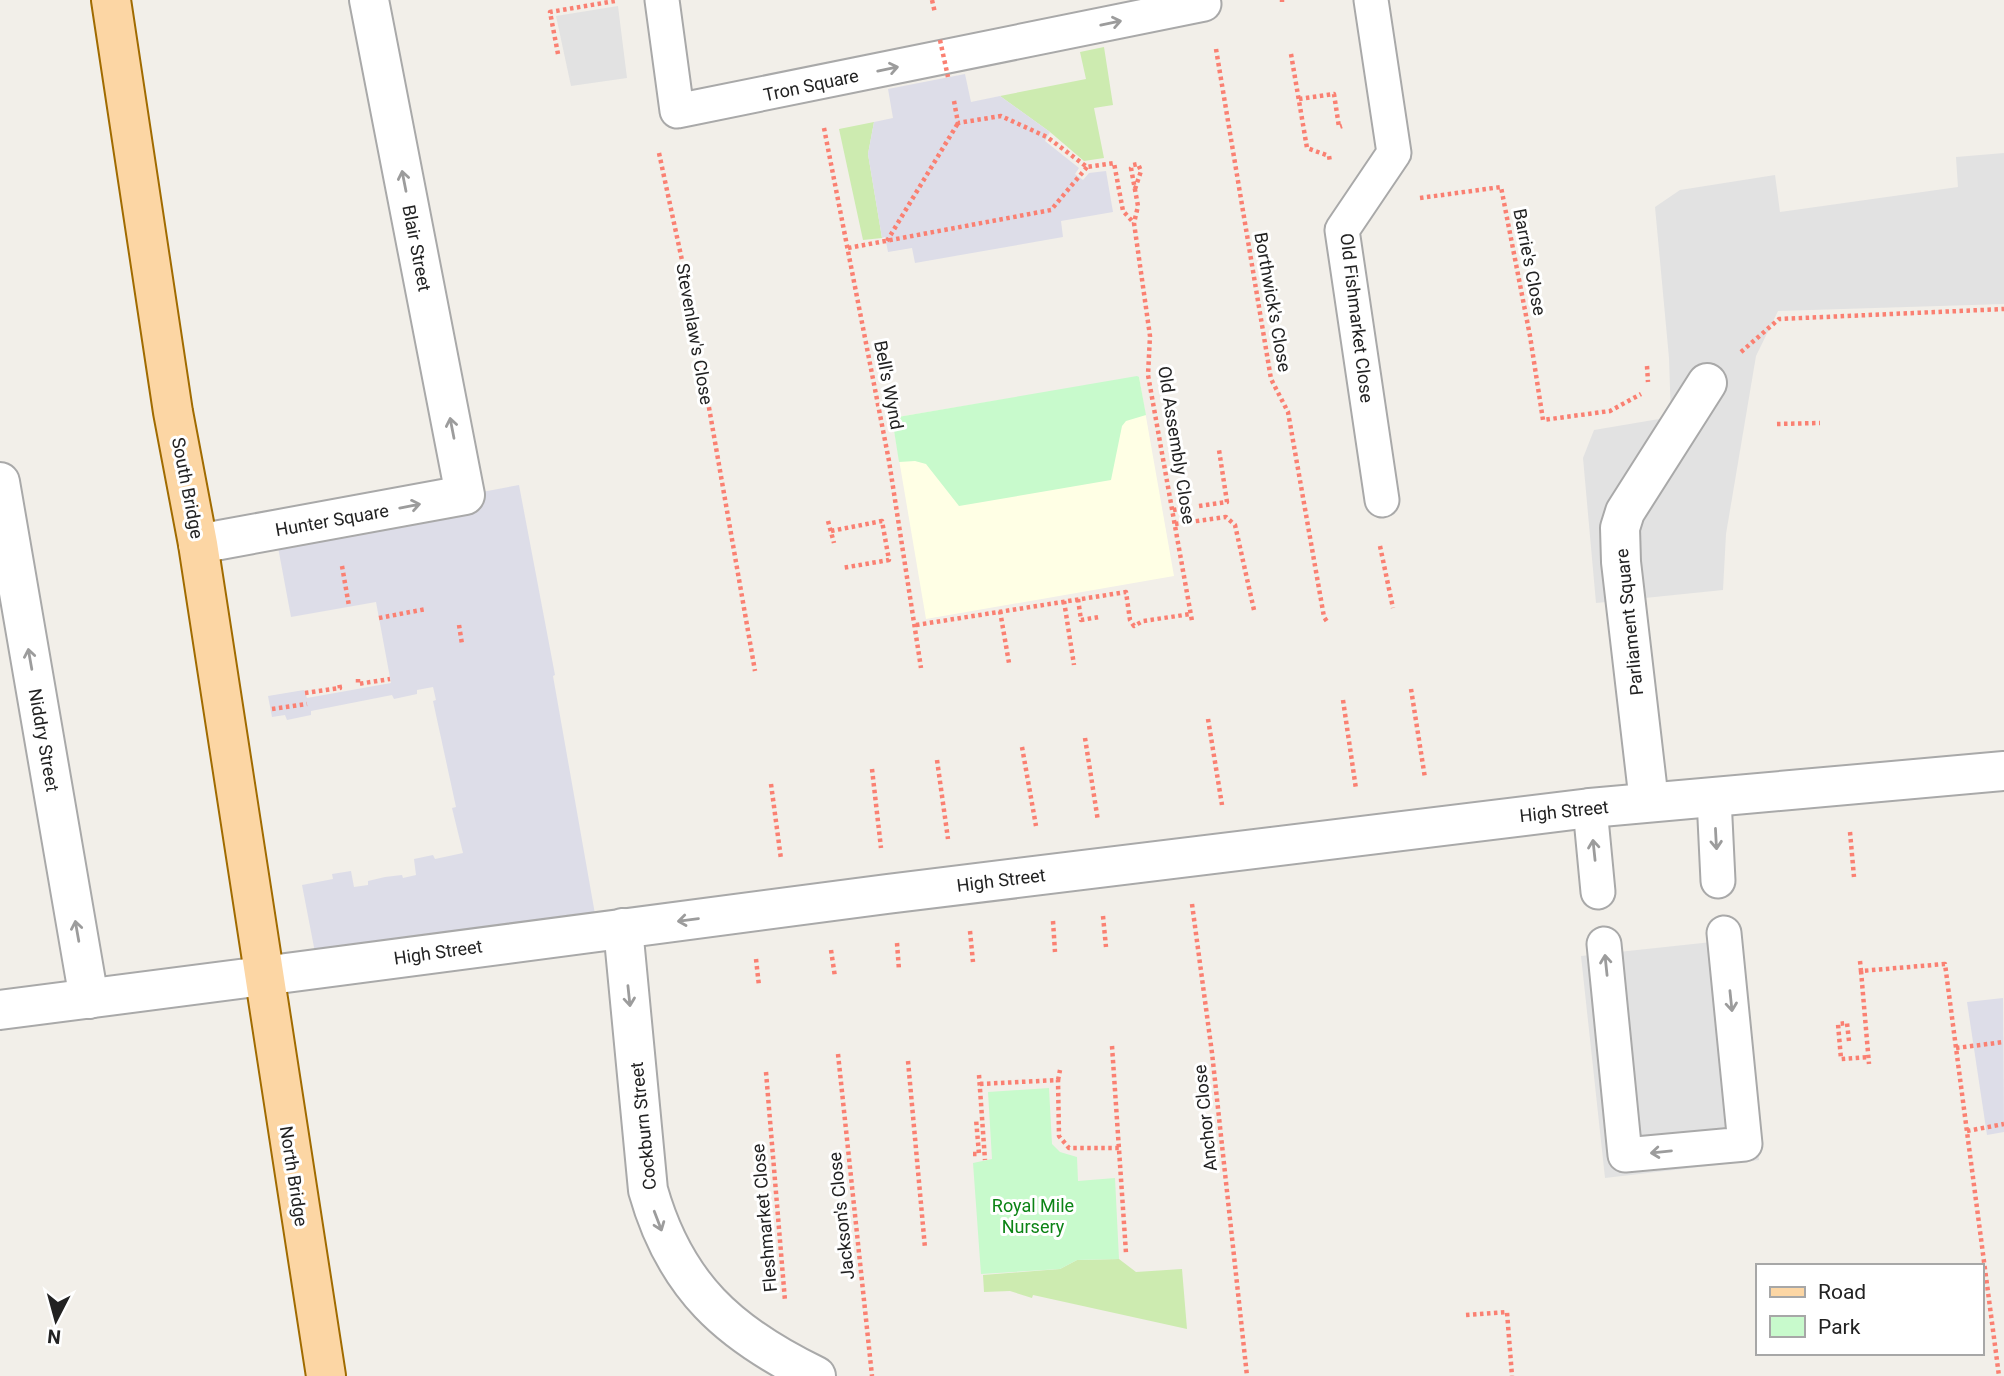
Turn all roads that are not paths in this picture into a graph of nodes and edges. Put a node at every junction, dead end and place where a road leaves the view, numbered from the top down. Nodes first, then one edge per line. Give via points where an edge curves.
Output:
1 (111, 0) edge
2 (369, 0) edge
3 (662, 0) edge
4 (1203, 0) edge
5 (1371, 0) edge
6 (1707, 383) road end
7 (0, 482) edge
8 (465, 495) joint
9 (1382, 500) road end
10 (198, 544) junction
11 (7, 570) edge
12 (2004, 771) edge
13 (1714, 798) junction
14 (1649, 802) junction
15 (1590, 808) junction
16 (1718, 881) dead end
17 (1598, 892) dead end
18 (623, 928) junction
19 (1724, 933) dead end
20 (1604, 944) dead end
21 (263, 976) junction
22 (89, 999) junction
23 (0, 1010) edge
24 (802, 1369) edge
25 (326, 1376) edge

1 - 10 main road, South Bridge via 173,411
8 -> 2 street, Blair Street
3 -> 4 lane, Tron Square via 677,111 1204,4
5 - 9 lane, Old Fishmarket Close via 1394,153 1342,230
6 - 14 street, Parliament Square via 1625,512 1620,528
7 - 11 street, Niddry Street
10 -> 8 street, Hunter Square
10 - 21 main road, South Bridge
22 -> 11 street, Niddry Street
12 - 13 street, High Street
13 - 14 street, High Street
13 -> 16 lane
14 - 15 street, High Street
17 -> 15 lane
15 -> 18 street, High Street
18 - 21 street, High Street
18 -> 24 street, Cockburn Street via 648,1190 657,1220 673,1255 715,1311 734,1328
19 -> 20 lane via 1745,1144 1625,1155
21 - 22 street, High Street
21 - 25 main road, North Bridge
22 - 23 street, High Street

